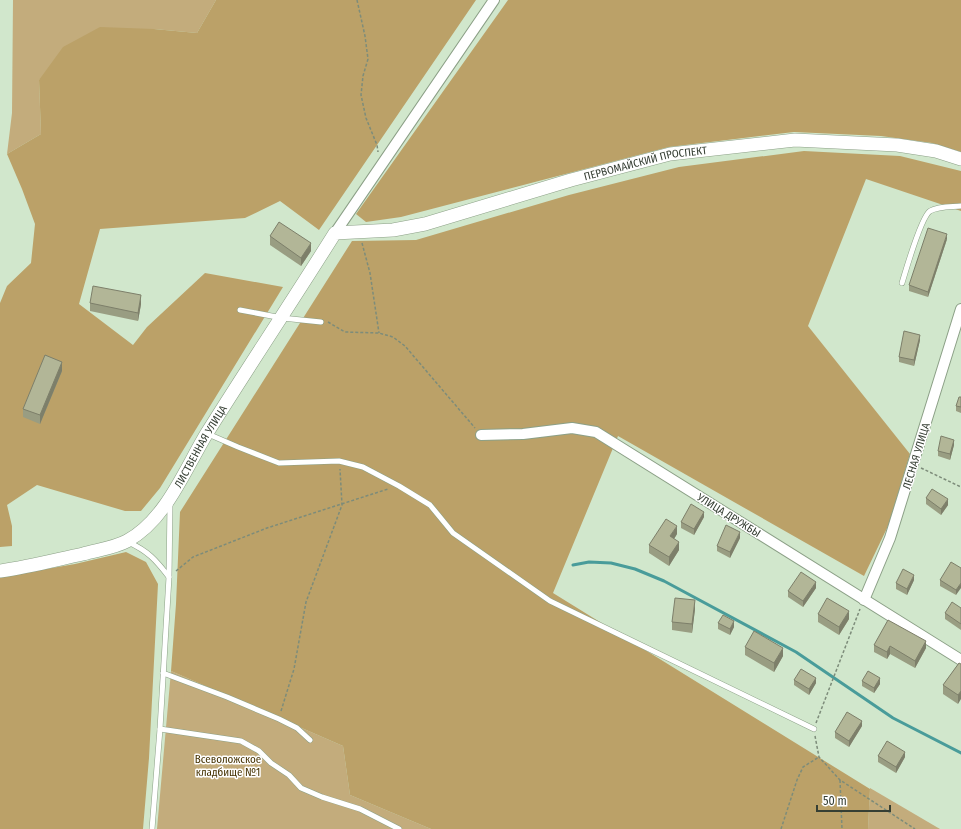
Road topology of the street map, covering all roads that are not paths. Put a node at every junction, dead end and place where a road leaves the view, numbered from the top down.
1 (494, 0) edge
2 (961, 159) edge
3 (961, 206) edge
4 (335, 233) junction
5 (902, 283) dead end
6 (961, 309) edge
7 (240, 310) dead end
8 (282, 318) junction
9 (321, 322) road end
10 (207, 433) junction
11 (481, 435) road end
12 (170, 497) junction
13 (126, 541) junction
14 (0, 571) edge
15 (169, 577) junction
16 (864, 600) junction
17 (961, 660) edge
18 (163, 673) junction
19 (160, 729) junction
20 (814, 729) road end
21 (310, 740) dead end
22 (152, 829) edge
23 (399, 829) edge

1 - 4 street
2 - 4 street, ПЕРВОМАЙСКИЙ ПРОСПЕКТ
3 - 5 lane
4 - 8 street, ЛИСТВЕННАЯ УЛИЦА
6 - 16 street, ЛЕСНАЯ УЛИЦА
7 - 8 lane
8 - 9 lane
8 - 10 street, ЛИСТВЕННАЯ УЛИЦА
10 - 12 street, ЛИСТВЕННАЯ УЛИЦА
10 - 20 lane
11 - 16 street, УЛИЦА ДРУЖБЫ
12 - 13 street, ЛИСТВЕННАЯ УЛИЦА
12 - 15 lane
13 - 14 street, ЛИСТВЕННАЯ УЛИЦА
13 - 15 lane
15 - 18 lane
16 - 17 street, УЛИЦА ДРУЖБЫ
18 - 19 lane
18 - 21 lane
19 - 22 lane
19 - 23 lane

